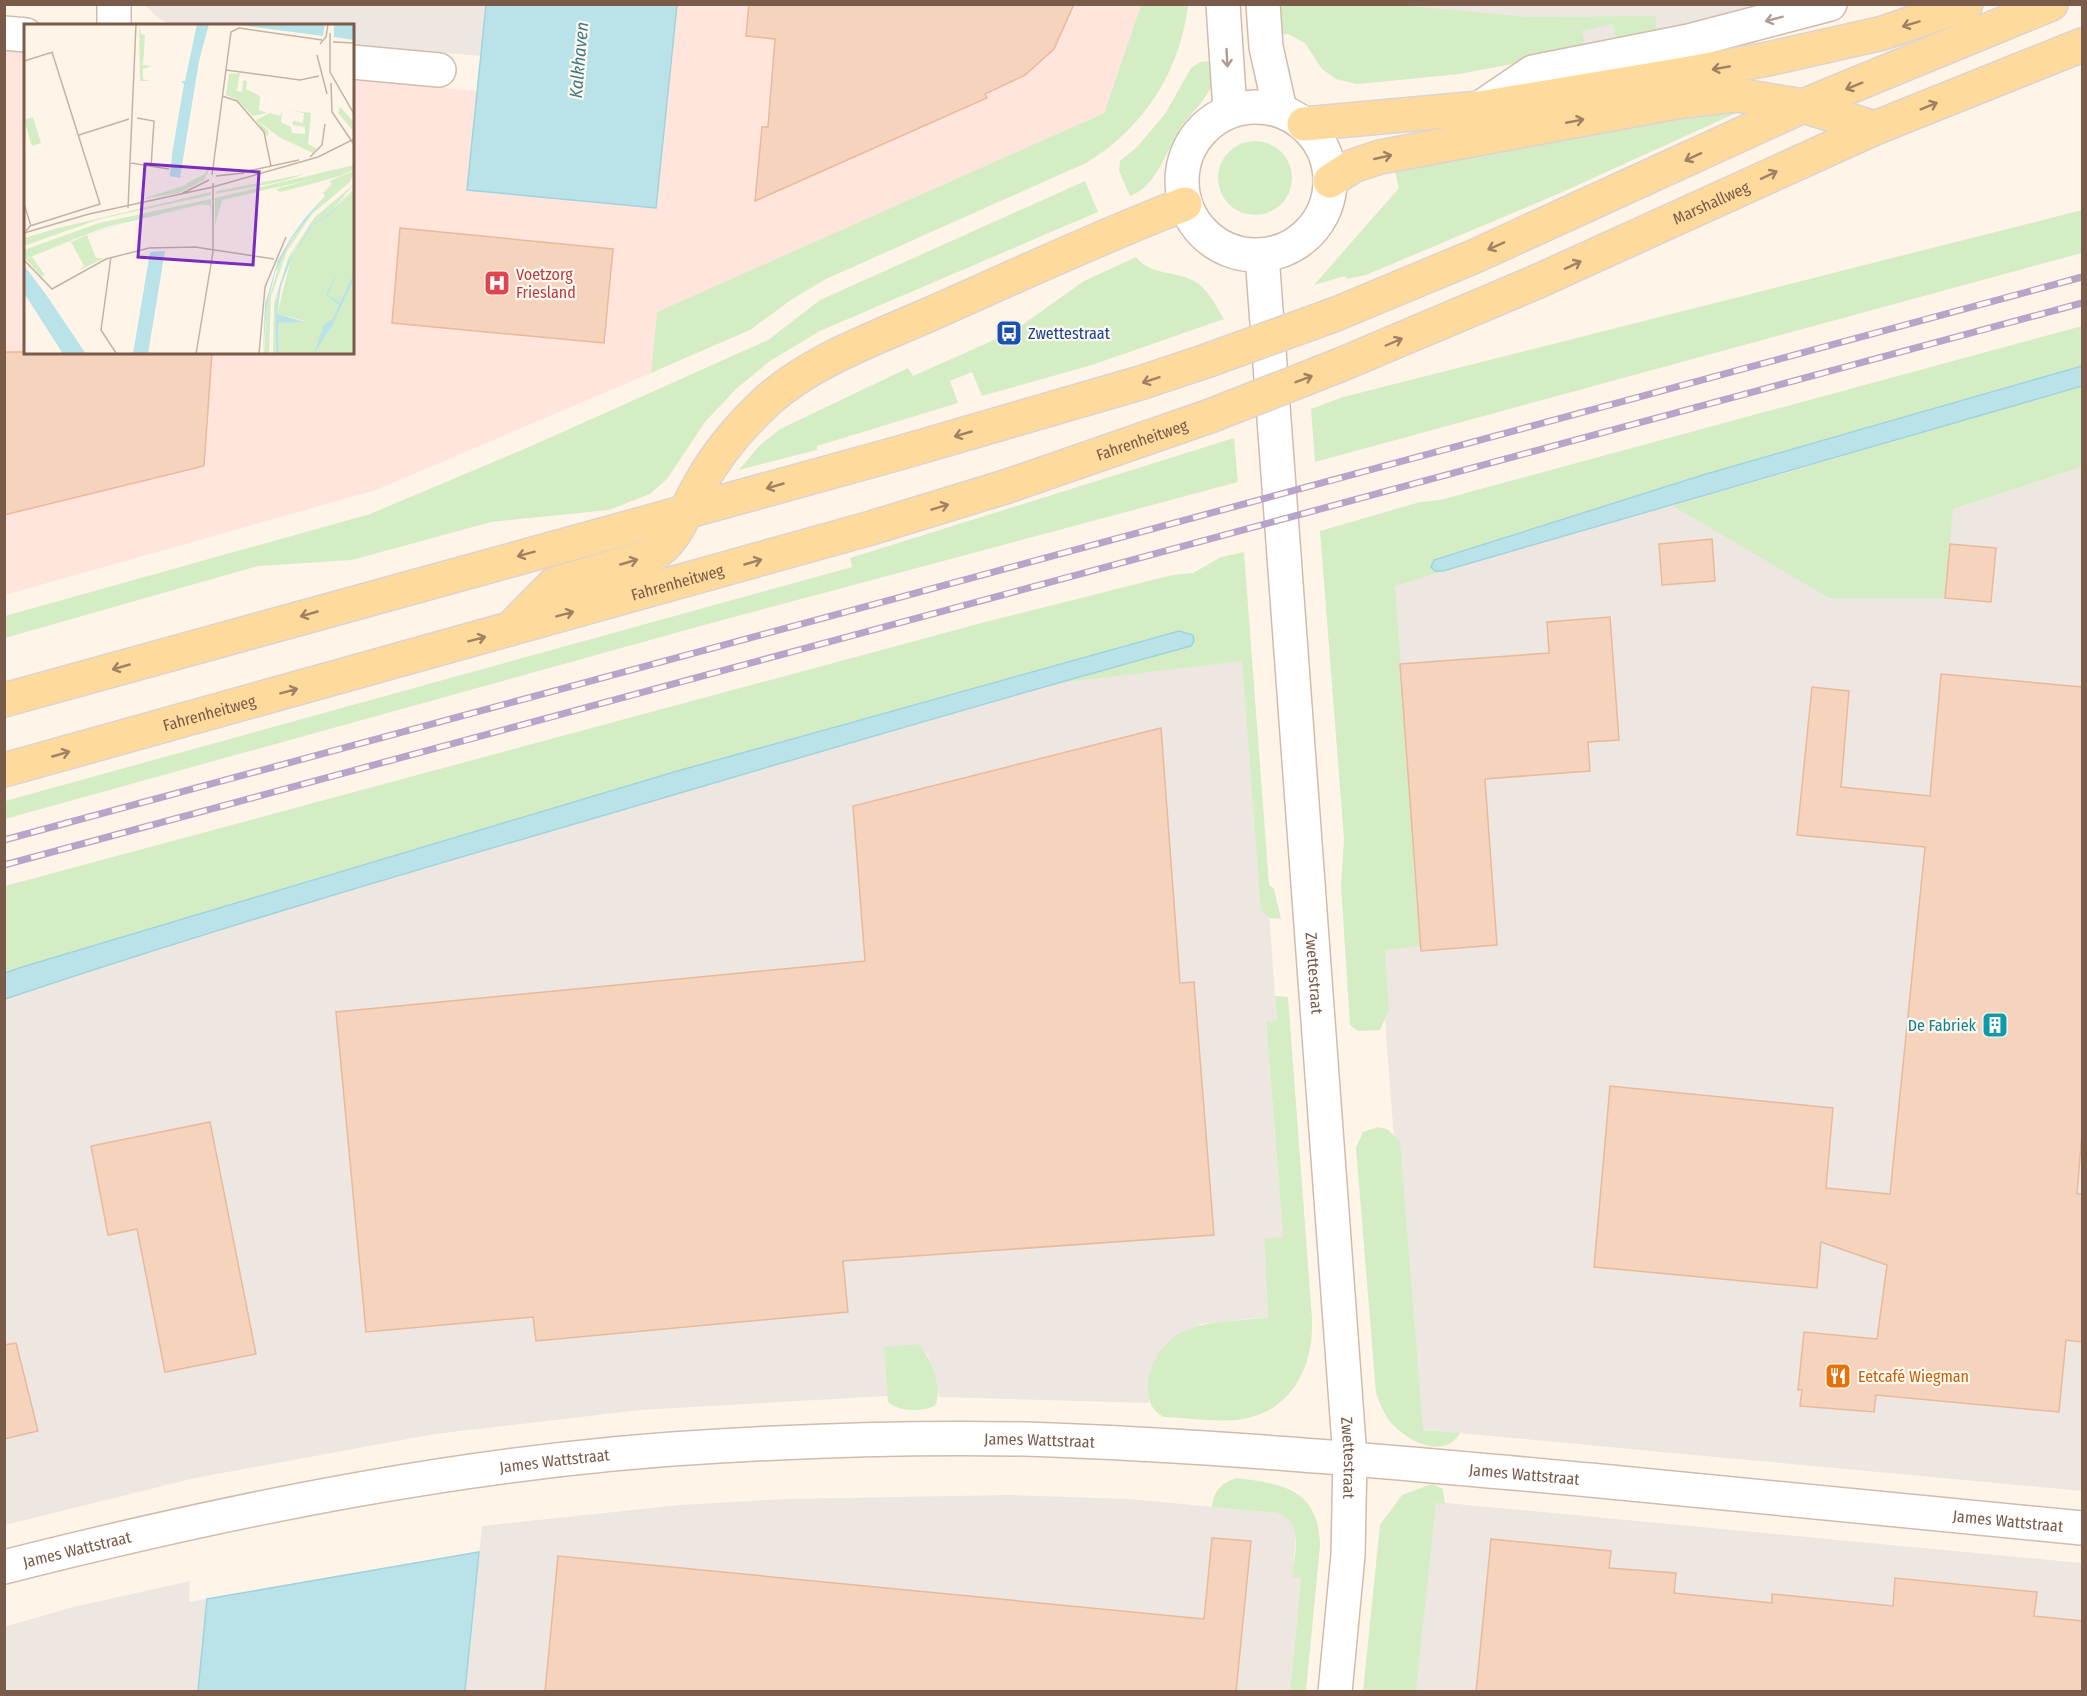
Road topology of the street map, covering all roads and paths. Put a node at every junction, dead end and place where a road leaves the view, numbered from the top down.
1 (114, 4) edge
2 (1223, 4) edge
3 (1263, 4) edge
4 (1830, 4) edge
5 (1965, 4) edge
6 (2001, 4) edge
7 (2047, 6) edge
8 (114, 24) edge
9 (4, 33) edge
10 (24, 35) edge
11 (2082, 45) edge
12 (354, 62) edge
13 (439, 70) dead end
14 (1803, 106) junction
15 (1480, 108) junction
16 (1230, 111) junction
17 (1292, 117) junction
18 (1875, 128) junction
19 (1330, 181) junction
20 (1185, 204) junction
21 (1262, 255) junction
22 (1340, 365) joint
23 (687, 511) junction
24 (508, 630) junction
25 (4, 700) edge
26 (4, 770) edge
27 (1350, 1458) junction
28 (2082, 1528) edge
29 (4, 1567) edge
30 (1335, 1692) edge

1 - 8 street
2 -> 16 street
3 - 17 street
4 -> 15 street
5 -> 15 main road
6 - 7 main road
7 -> 14 main road
9 - 10 street
18 -> 11 main road, Marshallweg
12 - 13 street
14 - 18 main road
19 -> 14 main road
14 -> 23 main road, bridge
15 - 17 main road
16 - 17 street
16 - 20 street
17 - 19 street
22 -> 18 main road, Marshallweg
19 - 21 street
20 - 21 street
20 - 23 main road
21 - 27 street, Zwettestraat
24 -> 22 main road, Fahrenheitweg, bridge
24 -> 23 main road
23 -> 25 main road
26 -> 24 main road, Fahrenheitweg
27 - 28 street, James Wattstraat
27 - 29 street, James Wattstraat
27 - 30 street, Zwettestraat

